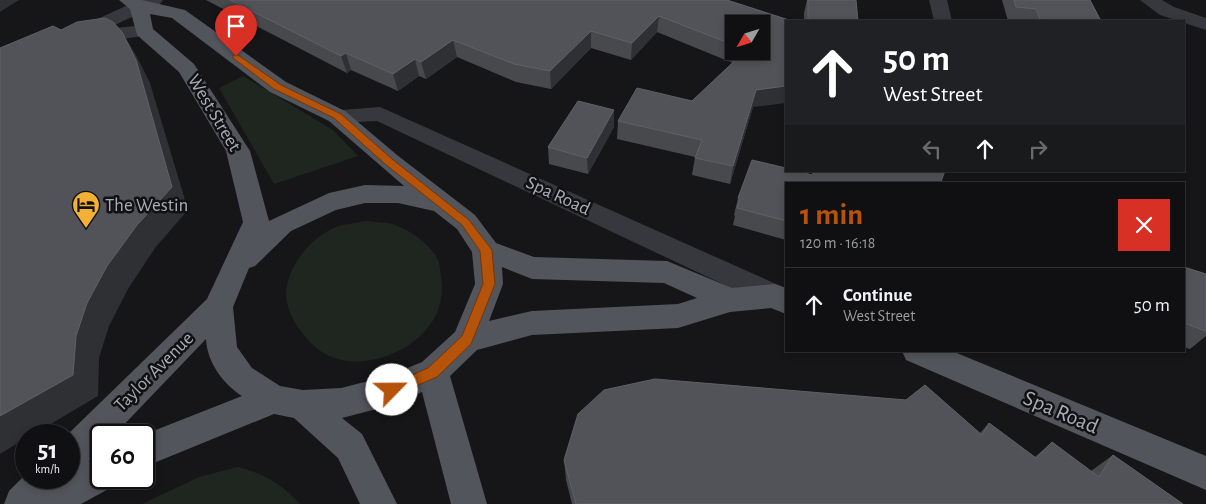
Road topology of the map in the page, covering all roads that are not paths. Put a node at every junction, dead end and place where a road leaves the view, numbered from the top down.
1 (938, 0) edge
2 (1149, 0) edge
3 (140, 2) edge
4 (943, 20) edge
5 (1206, 24) edge
6 (144, 31) junction
7 (337, 116) junction
8 (440, 204) junction
9 (486, 250) junction
10 (238, 265) junction
11 (781, 299) edge
12 (730, 300) junction
13 (218, 307) junction
14 (467, 340) junction
15 (919, 352) edge
16 (432, 372) junction
17 (288, 402) junction
18 (80, 446) edge
19 (155, 447) edge
20 (1206, 473) edge
21 (90, 480) edge
22 (37, 489) edge
23 (22, 504) edge
24 (45, 504) edge
25 (379, 504) edge
26 (470, 504) edge

1 - 4 street
2 - 5 street
3 - 6 main road
3 - 6 street
3 - 7 main road
6 - 10 main road, West Street
7 - 8 main road
7 - 11 street, Spa Road
8 - 9 main road
8 - 10 main road
9 - 12 main road, Spa Road
9 - 14 main road
10 - 13 main road, West Street
11 - 12 main road, Spa Road
12 - 14 main road, Spa Road
13 - 17 main road
13 - 18 main road, Taylor Avenue
14 - 16 main road
15 - 20 main road, Spa Road
16 - 17 main road
16 - 26 main road
17 - 19 main road
17 - 25 main road
21 - 24 main road
22 - 23 main road

